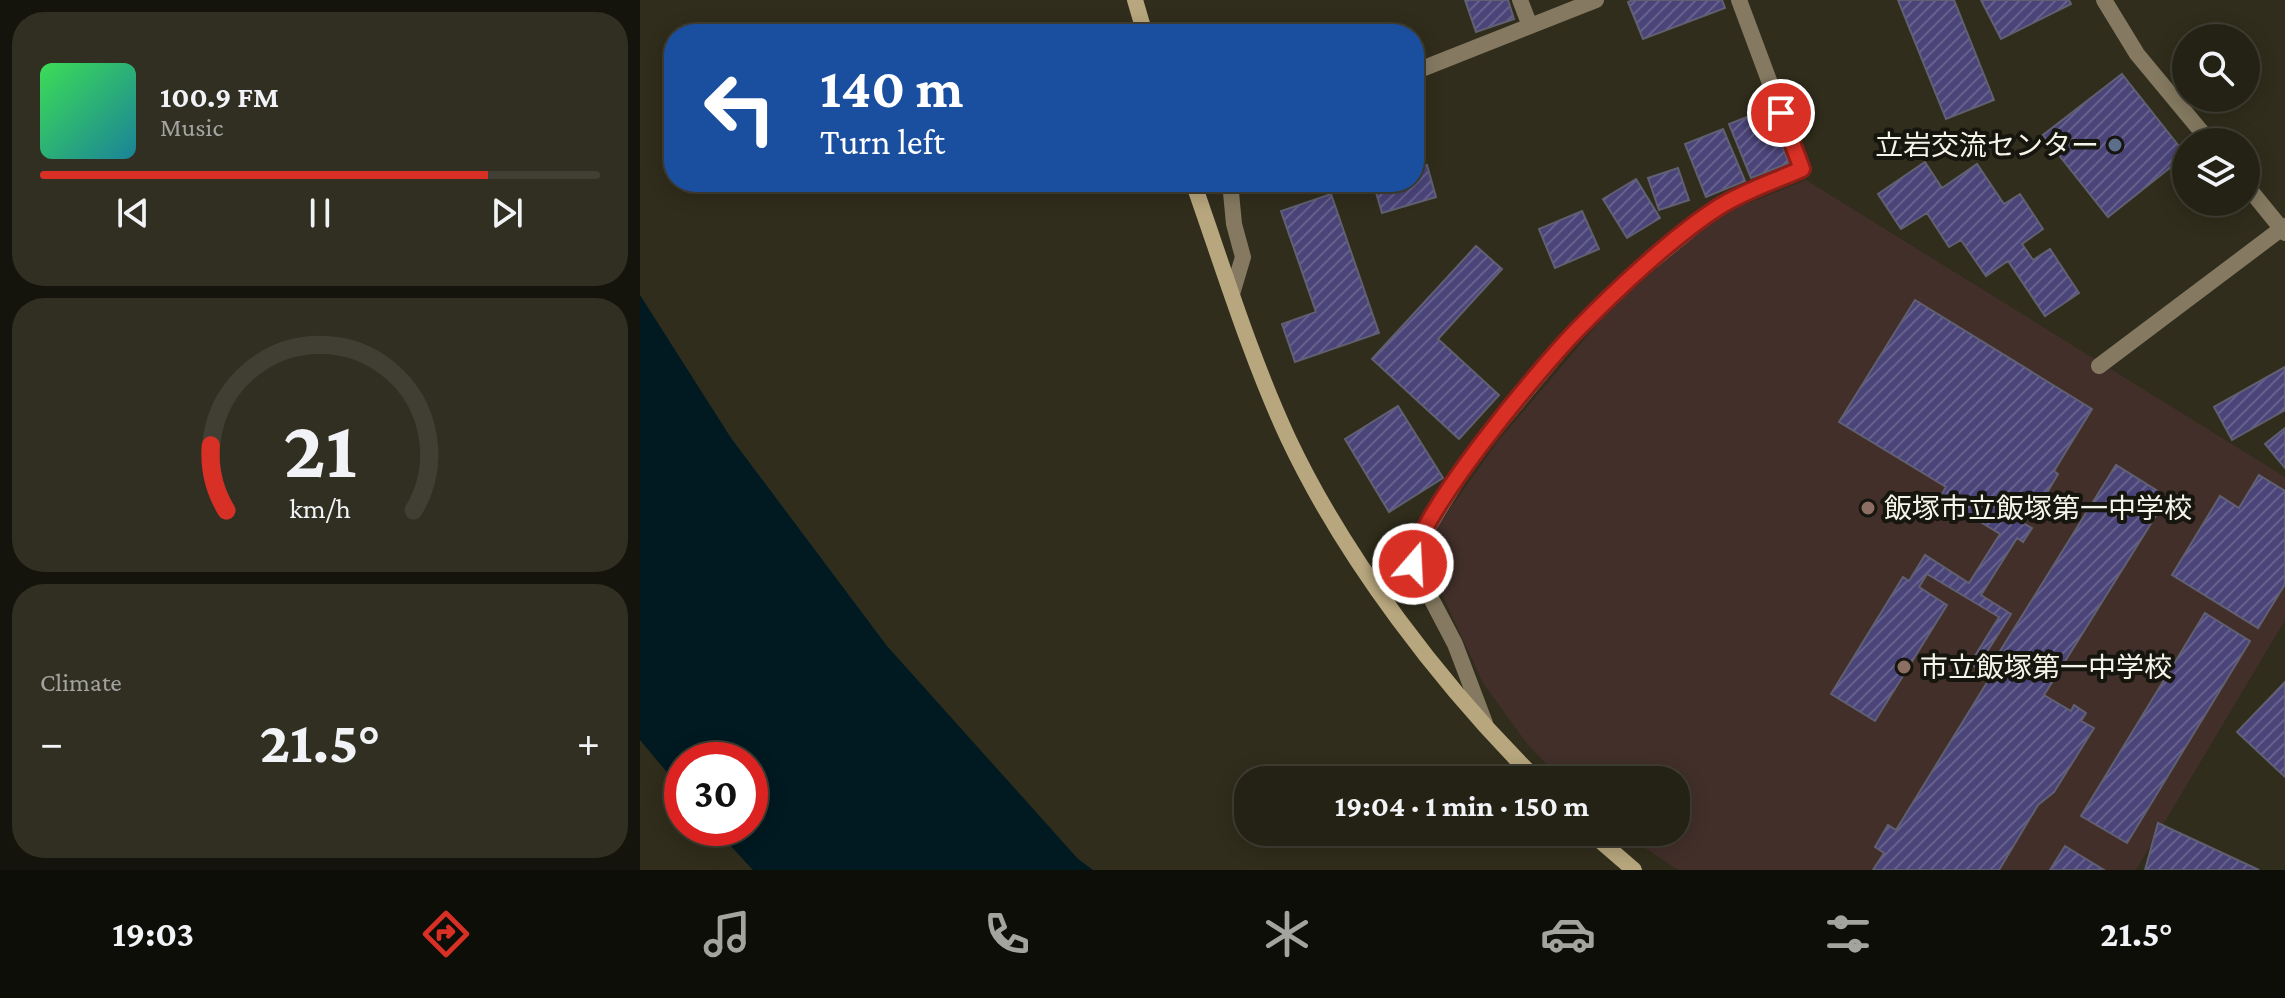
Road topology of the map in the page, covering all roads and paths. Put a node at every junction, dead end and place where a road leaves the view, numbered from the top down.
1 (1135, 0) edge
2 (1520, 0) edge
3 (1596, 0) edge
4 (1739, 0) edge
5 (2104, 0) edge
6 (1142, 24) edge
7 (1530, 26) junction
8 (1424, 68) edge
9 (2198, 128) edge
10 (1196, 192) edge
11 (1231, 192) edge
12 (2260, 201) edge
13 (2283, 228) edge
14 (1232, 294) junction
15 (2099, 366) dead end
16 (1485, 723) junction
17 (1524, 766) edge
18 (1606, 846) edge
19 (1634, 870) edge

1 - 6 street
2 - 7 street
3 - 7 street
4 - 16 street
5 - 9 street
7 - 8 street
10 - 14 street
11 - 14 street
12 - 13 street
13 - 15 street
14 - 16 street
16 - 17 street
18 - 19 street

